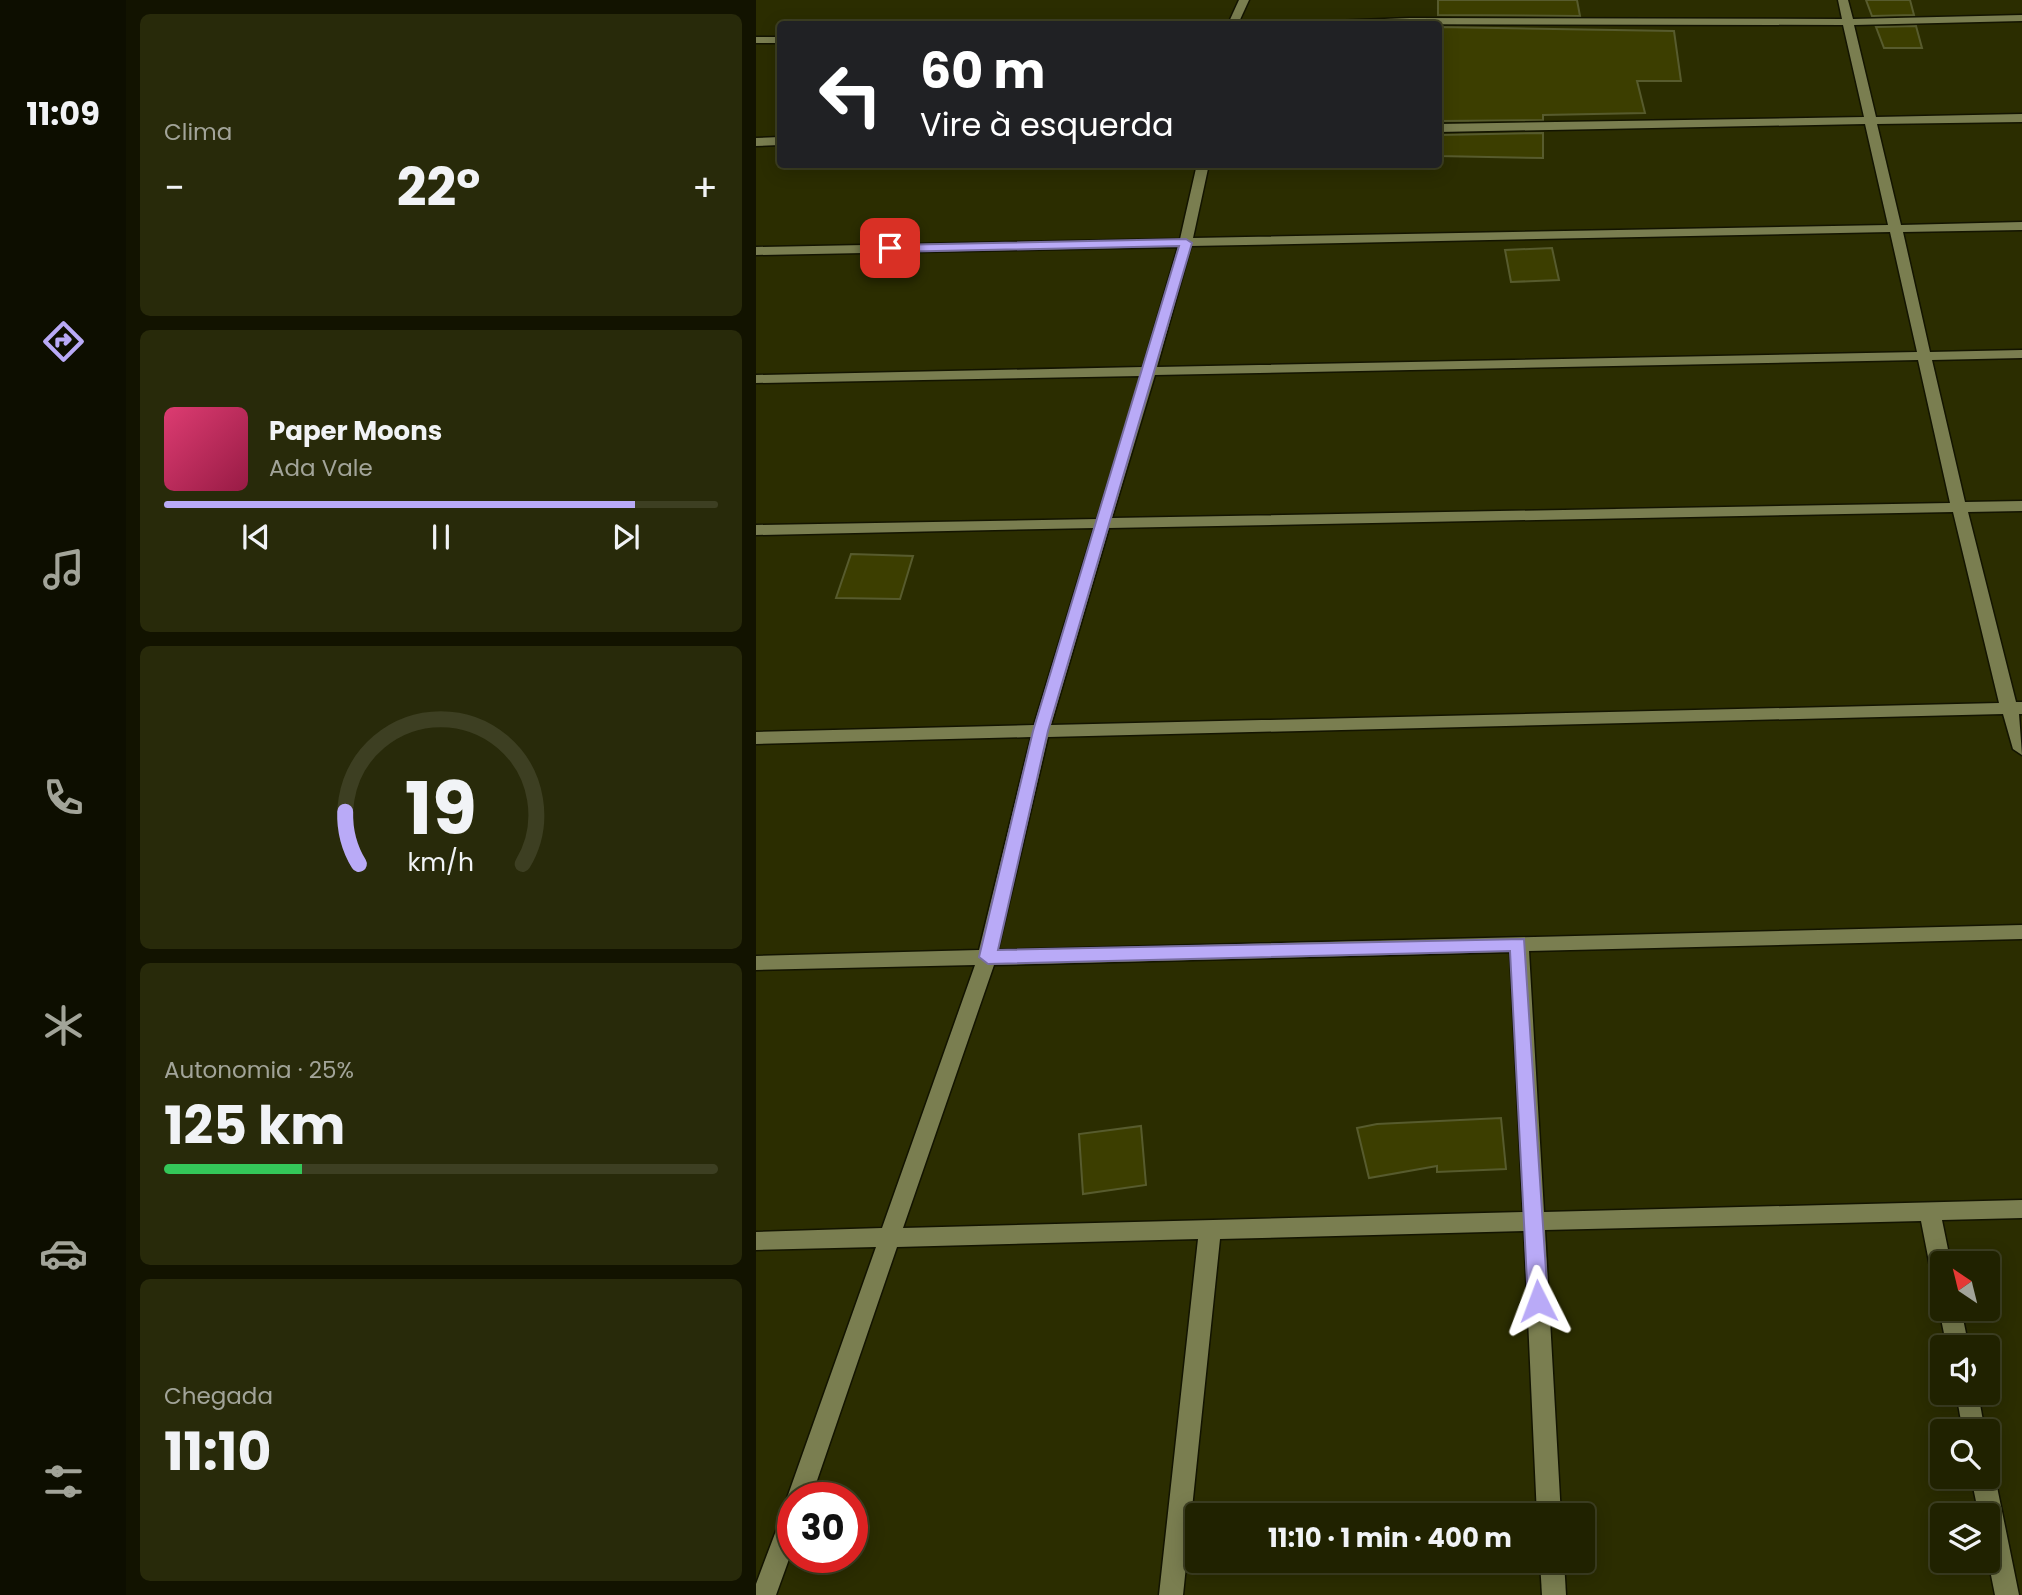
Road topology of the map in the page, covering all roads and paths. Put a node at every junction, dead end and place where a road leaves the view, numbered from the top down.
1 (1244, 0) edge
2 (1843, 0) edge
3 (2022, 18) edge
4 (1234, 21) edge
5 (1442, 21) edge
6 (1847, 22) junction
7 (756, 40) edge
8 (777, 40) edge
9 (2022, 118) edge
10 (1869, 121) junction
11 (1442, 128) edge
12 (777, 141) edge
13 (756, 142) edge
14 (1202, 168) edge
15 (2022, 226) edge
16 (1897, 229) junction
17 (1186, 243) junction
18 (756, 251) edge
19 (2022, 354) edge
20 (1924, 356) junction
21 (1149, 371) junction
22 (756, 379) edge
23 (2022, 506) edge
24 (1959, 507) junction
25 (1104, 524) junction
26 (756, 530) edge
27 (2015, 708) edge
28 (1041, 731) junction
29 (756, 738) edge
30 (2022, 749) edge
31 (2022, 932) edge
32 (1518, 944) junction
33 (988, 957) junction
34 (756, 963) edge
35 (2022, 1209) edge
36 (1930, 1212) junction
37 (1533, 1221) junction
38 (1210, 1230) junction
39 (891, 1237) junction
40 (756, 1241) edge
41 (1938, 1251) edge
42 (805, 1482) edge
43 (1985, 1489) edge
44 (1548, 1503) edge
45 (777, 1559) edge
46 (1553, 1573) edge
47 (764, 1595) edge
48 (1171, 1595) edge
49 (1554, 1595) edge
50 (2007, 1595) edge

1 - 4 street
2 - 6 street
3 - 6 street
5 - 6 street
6 - 10 street
7 - 8 street
9 - 10 street
10 - 11 street
10 - 16 street
12 - 13 street
14 - 17 street
15 - 16 street
16 - 17 street
16 - 20 street
17 - 18 street
17 - 21 street
19 - 20 street
20 - 21 street
20 - 24 street
21 - 22 street
21 - 25 street
23 - 24 street
24 - 25 street
24 - 27 street
25 - 26 street
25 - 28 street
27 - 28 street
27 - 30 street
28 - 29 street
28 - 33 street
31 - 32 street
32 - 33 street
32 - 37 street
33 - 34 street
33 - 39 street
35 - 36 street
36 - 37 street
36 - 41 street
37 - 38 street
37 - 44 street
38 - 39 street
38 - 48 street
39 - 40 street
39 - 42 street
43 - 50 street
45 - 47 street
46 - 49 street

